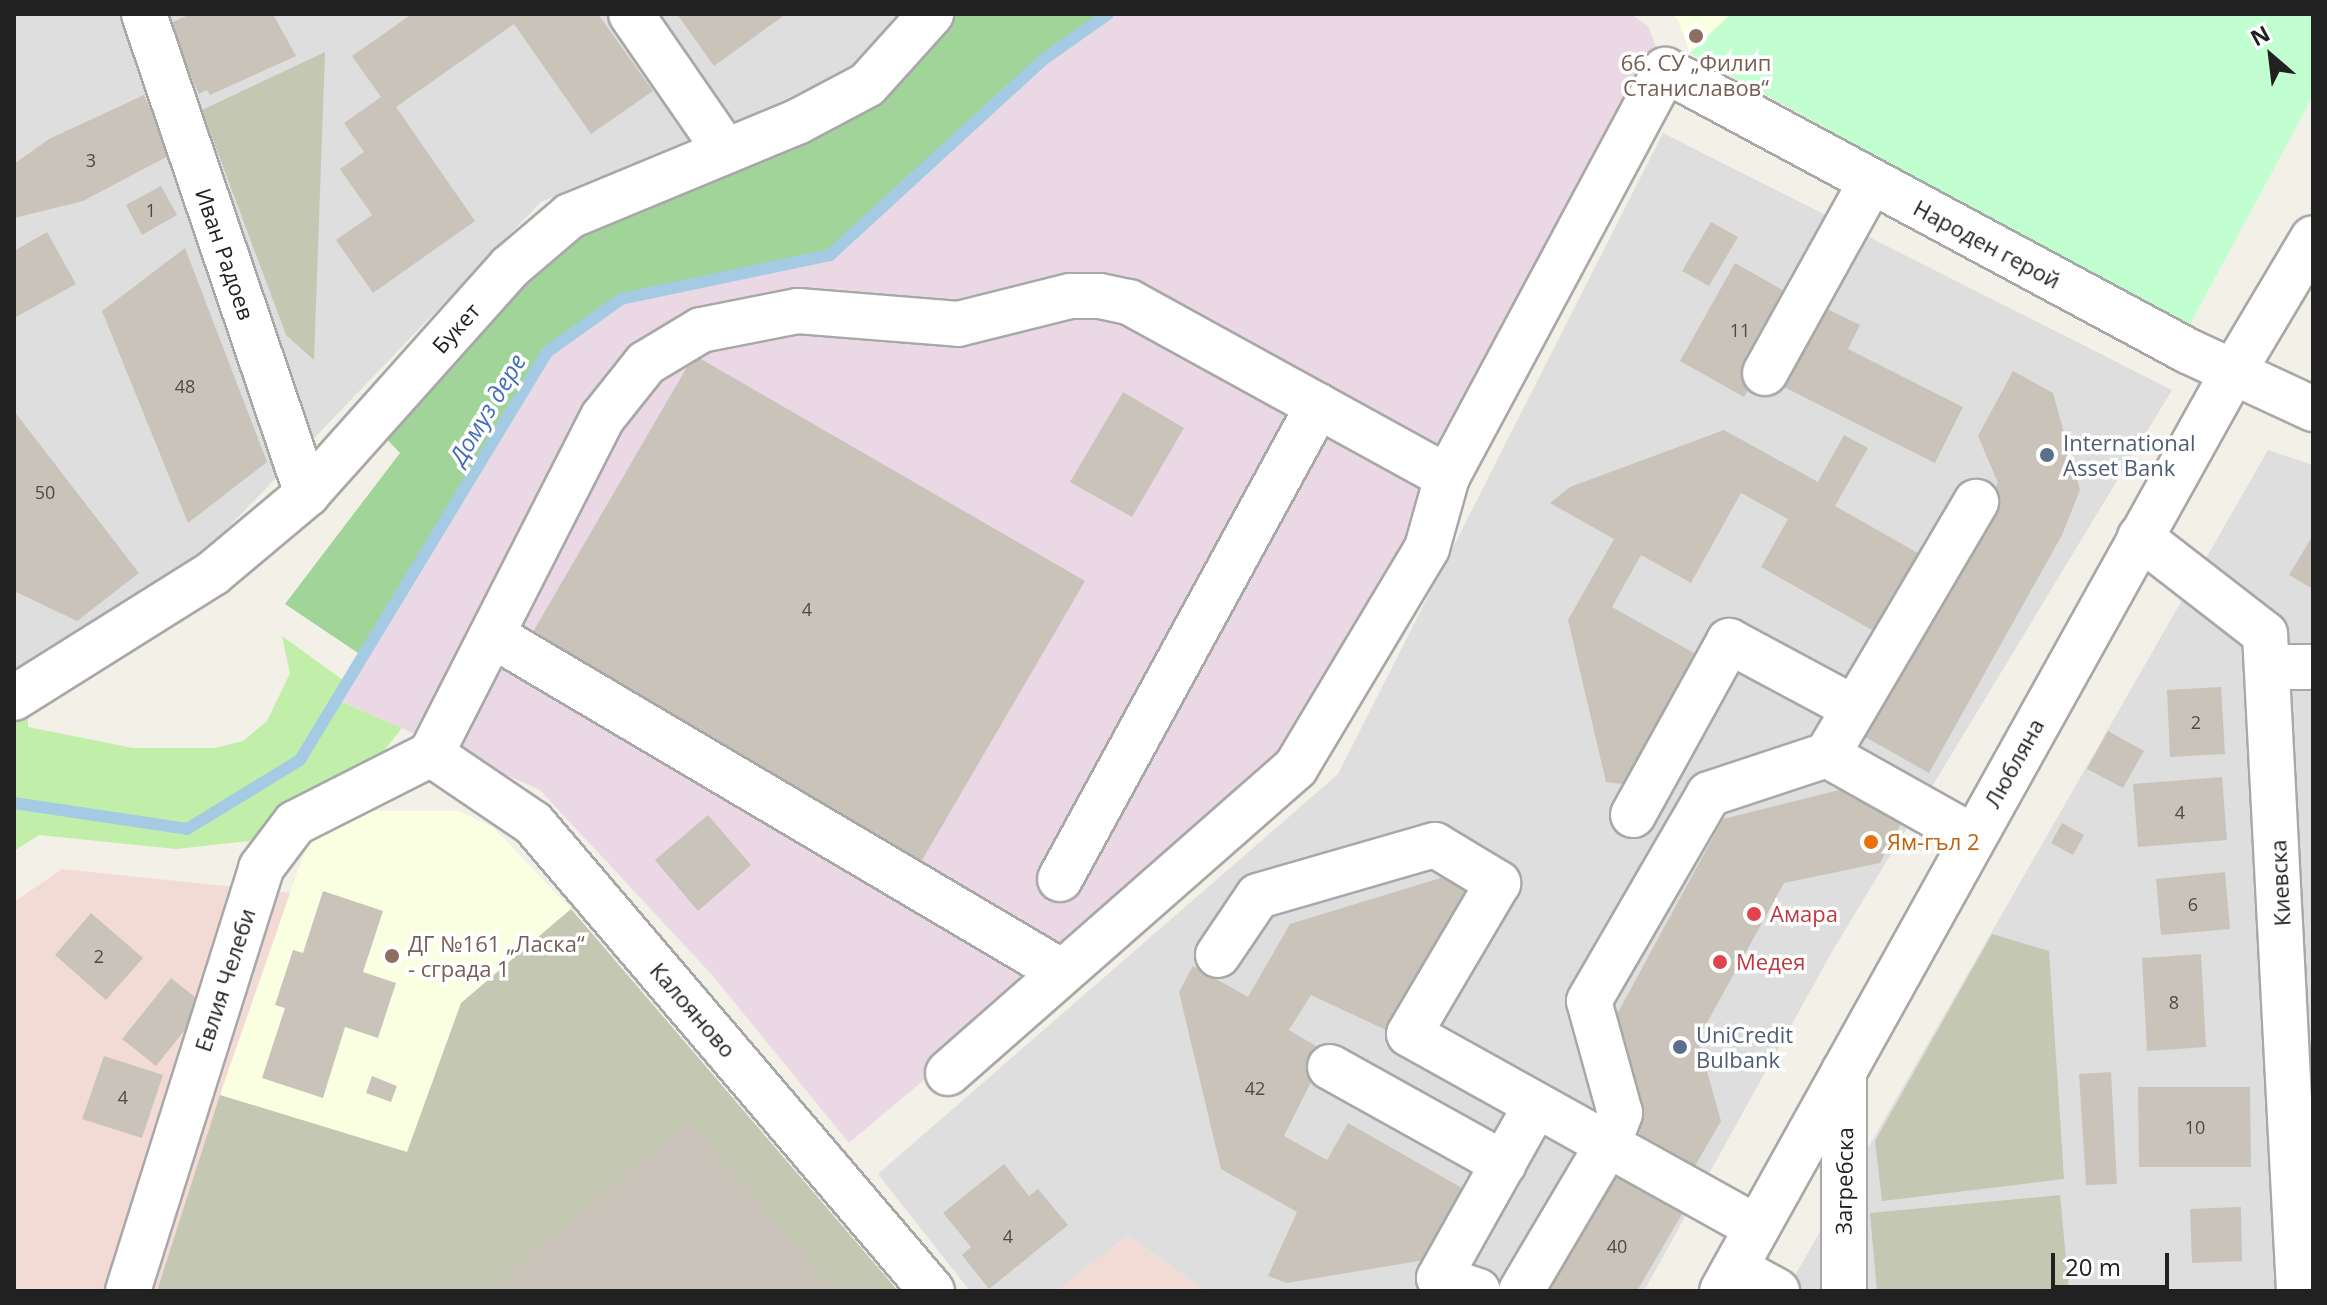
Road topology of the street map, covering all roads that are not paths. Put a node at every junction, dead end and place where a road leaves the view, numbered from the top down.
1 (144, 14) edge
2 (631, 14) edge
3 (931, 14) edge
4 (724, 149) junction
5 (1871, 182) junction
6 (2313, 238) edge
7 (1765, 373) dead end
8 (2232, 374) junction
9 (1318, 406) junction
10 (2313, 409) edge
11 (1447, 477) junction
12 (307, 494) junction
13 (1976, 502) dead end
14 (2140, 537) junction
15 (492, 635) junction
16 (2270, 667) junction
17 (2313, 667) edge
18 (14, 698) edge
19 (1854, 708) junction
20 (431, 754) junction
21 (1827, 755) junction
22 (1633, 815) dead end
23 (1973, 837) junction
24 (1060, 879) dead end
25 (1218, 955) dead end
26 (1062, 972) junction
27 (1330, 1067) dead end
28 (1844, 1071) junction
29 (948, 1073) dead end
30 (1536, 1105) junction
31 (1609, 1142) junction
32 (1504, 1164) junction
33 (1757, 1228) junction
34 (1728, 1280) edge
35 (128, 1291) edge
36 (932, 1291) edge
37 (1478, 1291) edge
38 (1521, 1291) edge
39 (1777, 1291) edge
40 (1844, 1291) edge
41 (2299, 1291) edge

1 - 12 street, Иван Радоев
2 - 4 street
3 - 4 street, Букет
4 - 12 street, Букет
5 - 7 street
5 - 8 street, Народен герой
5 - 11 street, Народен герой
6 - 8 street, Любляна
8 - 10 street, Народен герой
8 - 14 street, Любляна
9 - 11 street
9 - 15 street
9 - 24 street
11 - 26 street
12 - 18 street, Букет
13 - 19 street
14 - 16 street, Киевска
14 - 23 street, Любляна
15 - 20 street
15 - 26 street
16 - 17 street
16 - 41 street, Киевска
19 - 21 street
19 - 22 street
20 - 35 street, Евлия Челеби
20 - 36 street, Калояново
21 - 23 street
21 - 31 street
23 - 28 street, Любляна
25 - 30 street
26 - 29 street
27 - 32 street
28 - 33 street, Любляна
28 - 40 street, Загребска
30 - 31 street
30 - 32 street
31 - 33 street
31 - 38 street
32 - 37 street
33 - 34 street, Любляна
34 - 39 street

